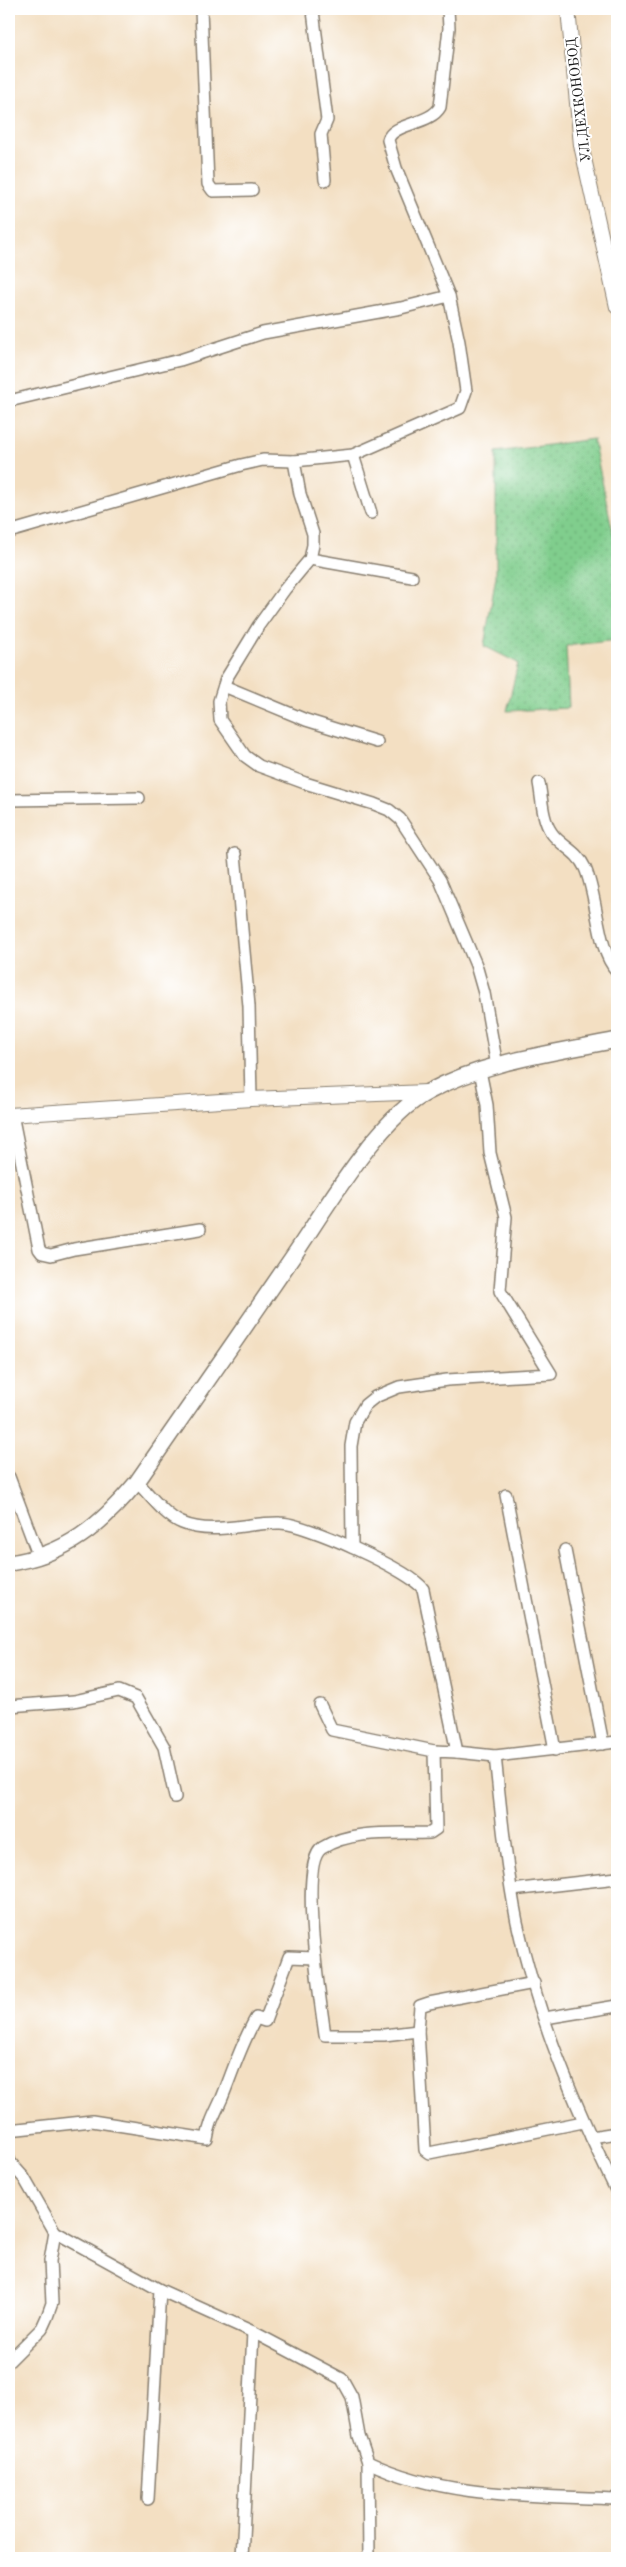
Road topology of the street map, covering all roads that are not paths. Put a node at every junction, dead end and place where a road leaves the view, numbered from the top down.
1 (201, 9) edge
2 (448, 9) edge
3 (568, 9) edge
4 (313, 11) dead end
5 (325, 180) dead end
6 (252, 190) dead end
7 (449, 296) junction
8 (617, 307) edge
9 (9, 401) edge
10 (354, 455) junction
11 (294, 461) junction
12 (371, 514) dead end
13 (9, 532) edge
14 (310, 559) junction
15 (412, 577) dead end
16 (224, 686) junction
17 (377, 742) dead end
18 (539, 783) dead end
19 (139, 798) dead end
20 (9, 800) edge
21 (235, 854) dead end
22 (617, 971) edge
23 (617, 1040) edge
24 (497, 1066) junction
25 (480, 1071) junction
26 (427, 1092) junction
27 (251, 1099) junction
28 (10, 1114) edge
29 (200, 1229) dead end
30 (9, 1477) edge
31 (137, 1482) junction
32 (506, 1495) dead end
33 (352, 1548) junction
34 (565, 1550) dead end
35 (39, 1557) junction
36 (9, 1563) edge
37 (9, 1706) edge
38 (320, 1706) dead end
39 (617, 1742) edge
40 (602, 1744) junction
41 (555, 1750) junction
42 (434, 1751) junction
43 (457, 1752) junction
44 (495, 1756) junction
45 (175, 1797) dead end
46 (617, 1878) edge
47 (512, 1890) junction
48 (315, 1958) junction
49 (534, 1983) junction
50 (617, 2006) edge
51 (545, 2018) junction
52 (418, 2031) junction
53 (583, 2122) junction
54 (9, 2130) edge
55 (617, 2133) edge
56 (590, 2137) junction
57 (9, 2161) edge
58 (617, 2192) edge
59 (54, 2232) junction
60 (160, 2290) junction
61 (253, 2332) junction
62 (9, 2361) edge
63 (368, 2462) junction
64 (148, 2499) dead end
65 (617, 2500) edge
66 (242, 2558) edge
67 (369, 2558) edge

1 - 6 street
2 - 7 street
3 - 8 street, УЛ.ДЕХКОНОБОД
4 - 5 street
7 - 9 street
7 - 10 street
10 - 11 street
10 - 12 street
11 - 13 street
11 - 14 street
14 - 15 street
14 - 16 street
16 - 17 street
16 - 24 street
18 - 22 street
19 - 20 street
21 - 27 street
23 - 24 main road
24 - 25 main road
25 - 26 main road
25 - 33 street
26 - 27 street
26 - 31 main road
27 - 28 street
28 - 29 street
30 - 35 street
31 - 33 street
31 - 35 main road
32 - 41 street
33 - 43 street
34 - 40 street
35 - 36 main road
37 - 45 street
38 - 42 street
39 - 40 street
40 - 41 street
41 - 44 street
42 - 43 street
42 - 48 street
43 - 44 street
44 - 47 street
46 - 47 street
47 - 49 street
48 - 52 street
48 - 54 street
49 - 51 street
49 - 52 street
50 - 51 street
51 - 53 street
52 - 53 street
53 - 56 street
55 - 56 street
56 - 58 street
57 - 59 street
59 - 60 street
59 - 62 street
60 - 61 street
60 - 64 street
61 - 63 street
61 - 66 street
63 - 65 street
63 - 67 street

